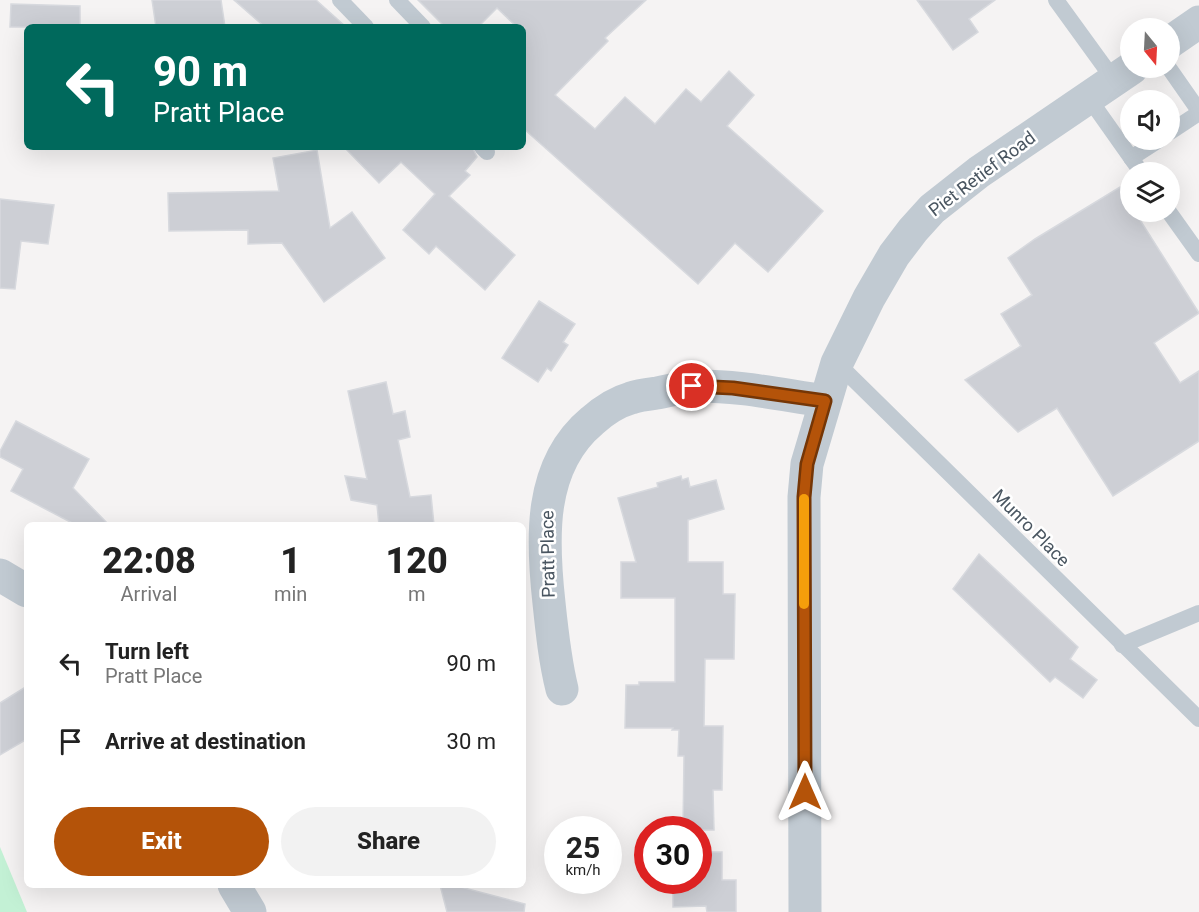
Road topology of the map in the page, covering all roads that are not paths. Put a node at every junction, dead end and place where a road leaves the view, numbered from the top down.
1 (340, 0) edge
2 (396, 0) edge
3 (1056, 0) edge
4 (1199, 22) edge
5 (363, 24) edge
6 (420, 24) edge
7 (1180, 35) edge
8 (1176, 78) edge
9 (1111, 82) edge
10 (1199, 112) edge
11 (1180, 125) edge
12 (1143, 150) edge
13 (1131, 158) junction
14 (1134, 162) edge
15 (1176, 222) edge
16 (1199, 254) edge
17 (837, 363) junction
18 (825, 401) junction
19 (0, 575) edge
20 (24, 589) edge
21 (1199, 613) edge
22 (1122, 645) junction
23 (562, 689) dead end
24 (1199, 719) edge
25 (236, 888) edge
26 (250, 912) edge
27 (805, 912) edge

1 - 5 lane
2 - 6 lane
3 - 9 lane
4 - 7 street
8 - 10 lane
9 - 13 lane
9 - 17 street, Piet Retief Road
10 - 11 lane
12 - 13 lane
13 - 14 lane
15 - 16 lane
17 - 18 street, Piet Retief Road
17 - 22 lane, Munro Place
18 - 23 street, Pratt Place
18 - 27 street, Piet Retief Road
19 - 20 street
21 - 22 lane
22 - 24 lane, Munro Place
25 - 26 street

